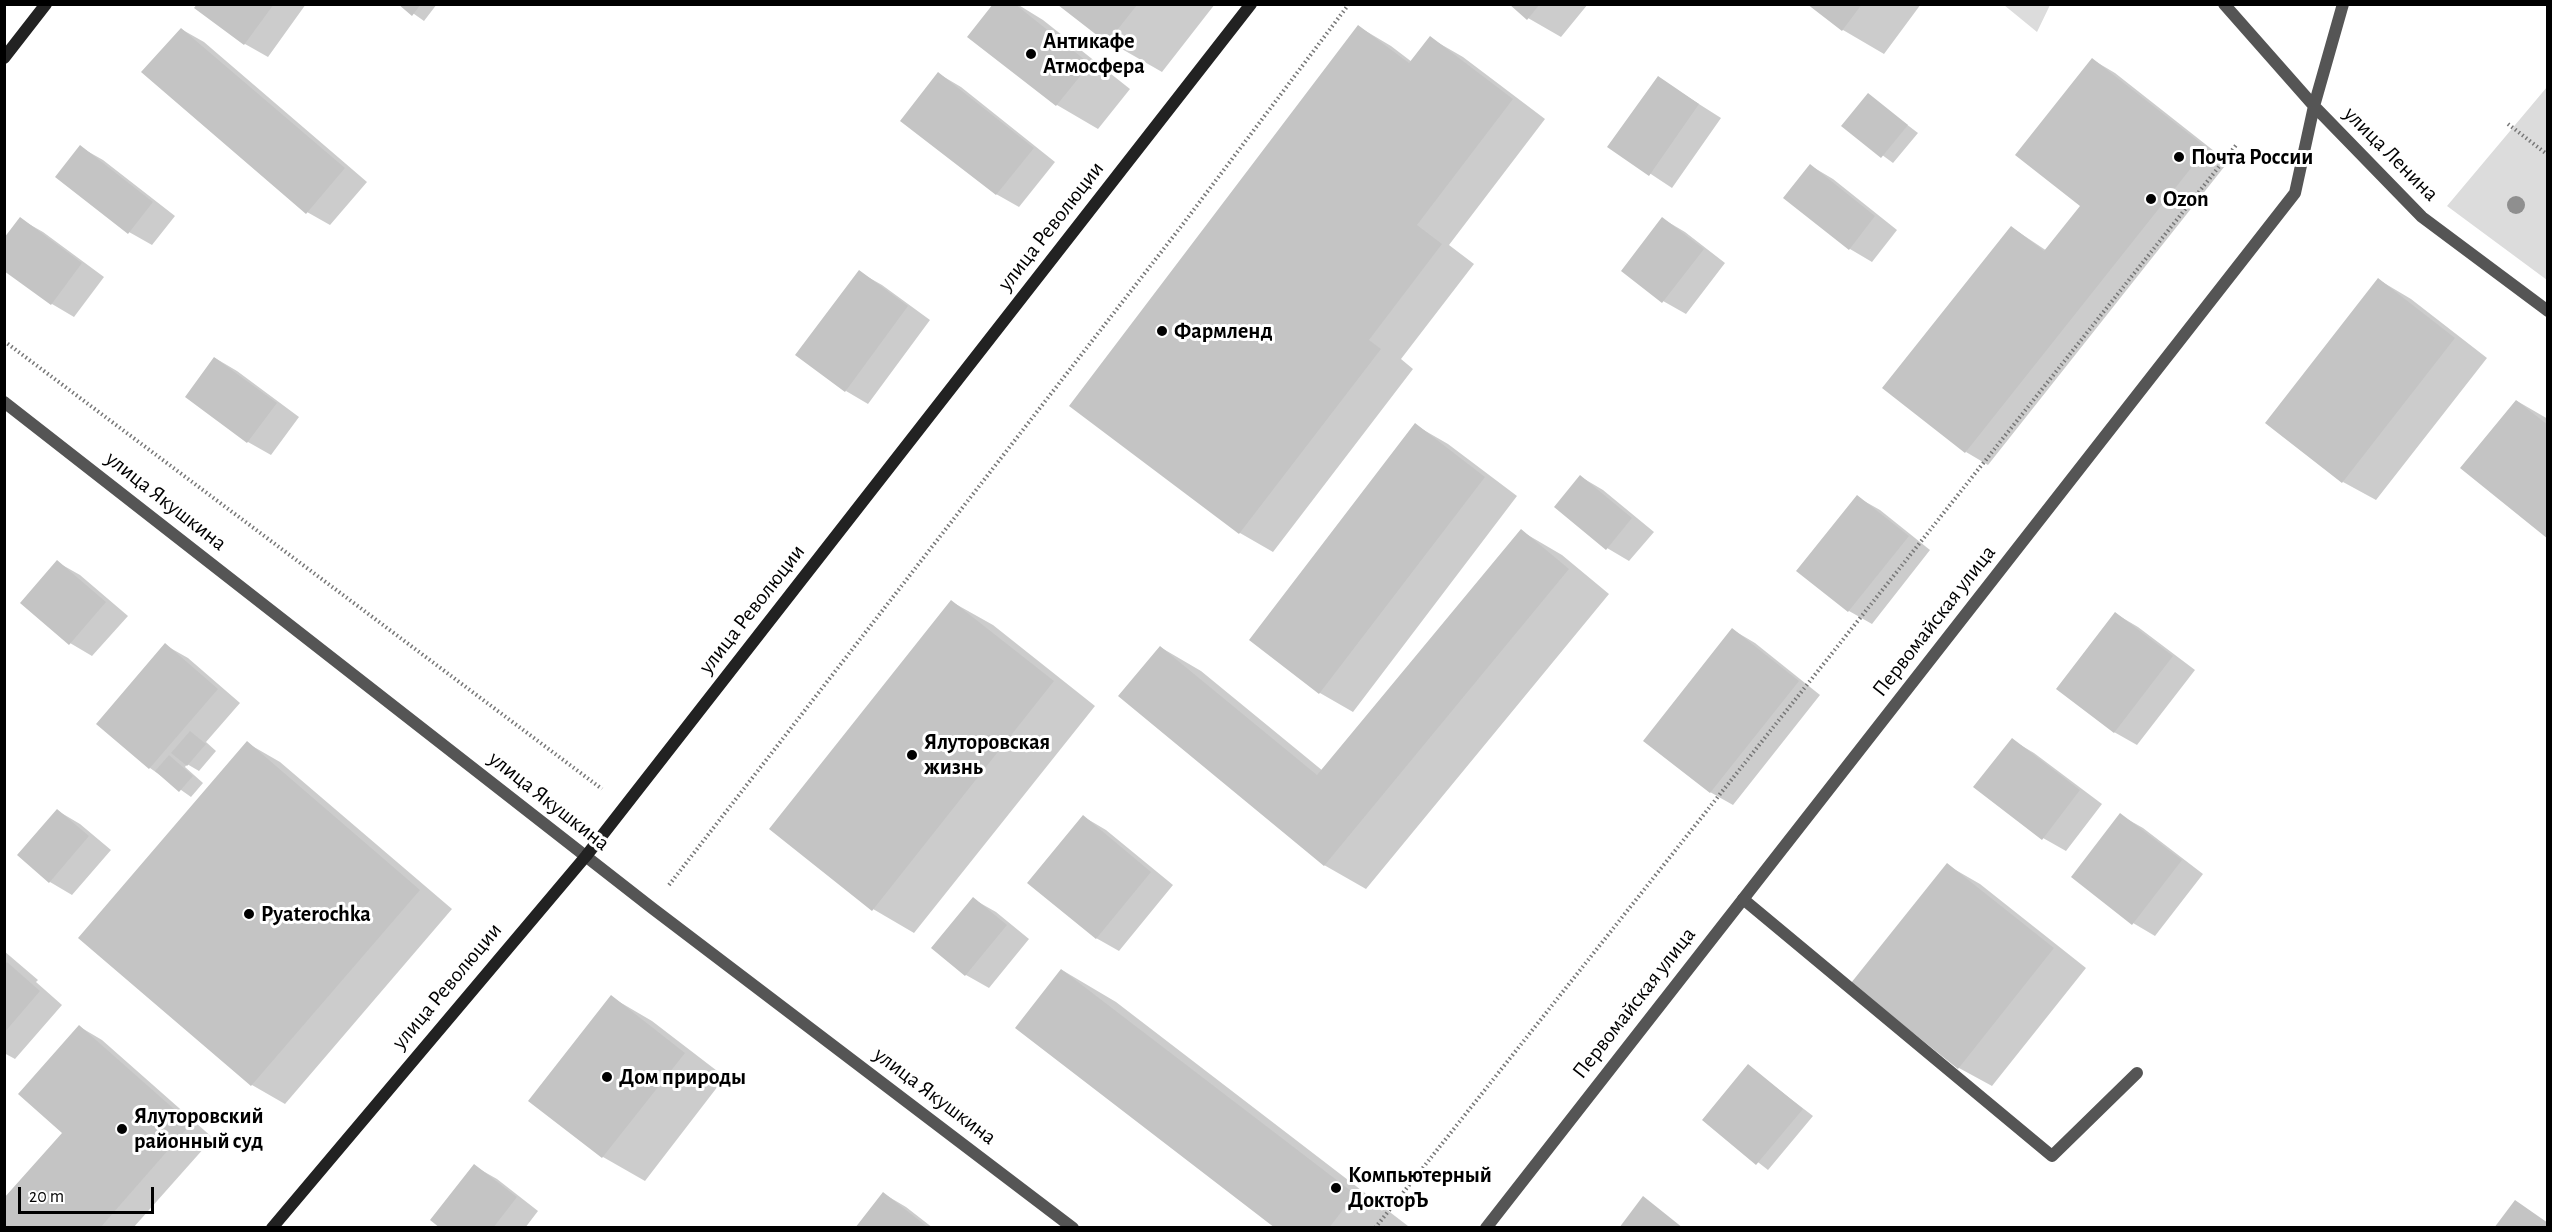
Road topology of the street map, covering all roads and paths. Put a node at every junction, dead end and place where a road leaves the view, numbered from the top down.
1 (46, 4) edge
2 (1251, 4) edge
3 (1348, 4) edge
4 (2224, 4) edge
5 (2343, 4) edge
6 (4, 58) edge
7 (2314, 106) junction
8 (2508, 124) dead end
9 (2237, 144) dead end
10 (2547, 154) edge
11 (2547, 311) edge
12 (4, 341) edge
13 (4, 402) edge
14 (624, 806) junction
15 (586, 856) junction
16 (1743, 898) junction
17 (652, 908) junction
18 (2137, 1072) dead end
19 (272, 1227) edge
20 (1072, 1227) edge
21 (1375, 1227) edge
22 (1486, 1227) edge

1 - 6 main road
2 - 14 main road, улица Революции
3 - 17 path
4 - 7 street, улица Ленина
5 - 7 street, Первомайская улица
7 - 11 street, улица Ленина
7 - 16 street, Первомайская улица
8 - 10 path
9 - 21 path
12 - 14 path
13 - 15 street, улица Якушкина
14 - 15 main road, улица Революции
15 - 17 street, улица Якушкина
15 - 19 main road, улица Революции
16 - 18 street
16 - 22 street, Первомайская улица
17 - 20 street, улица Якушкина

